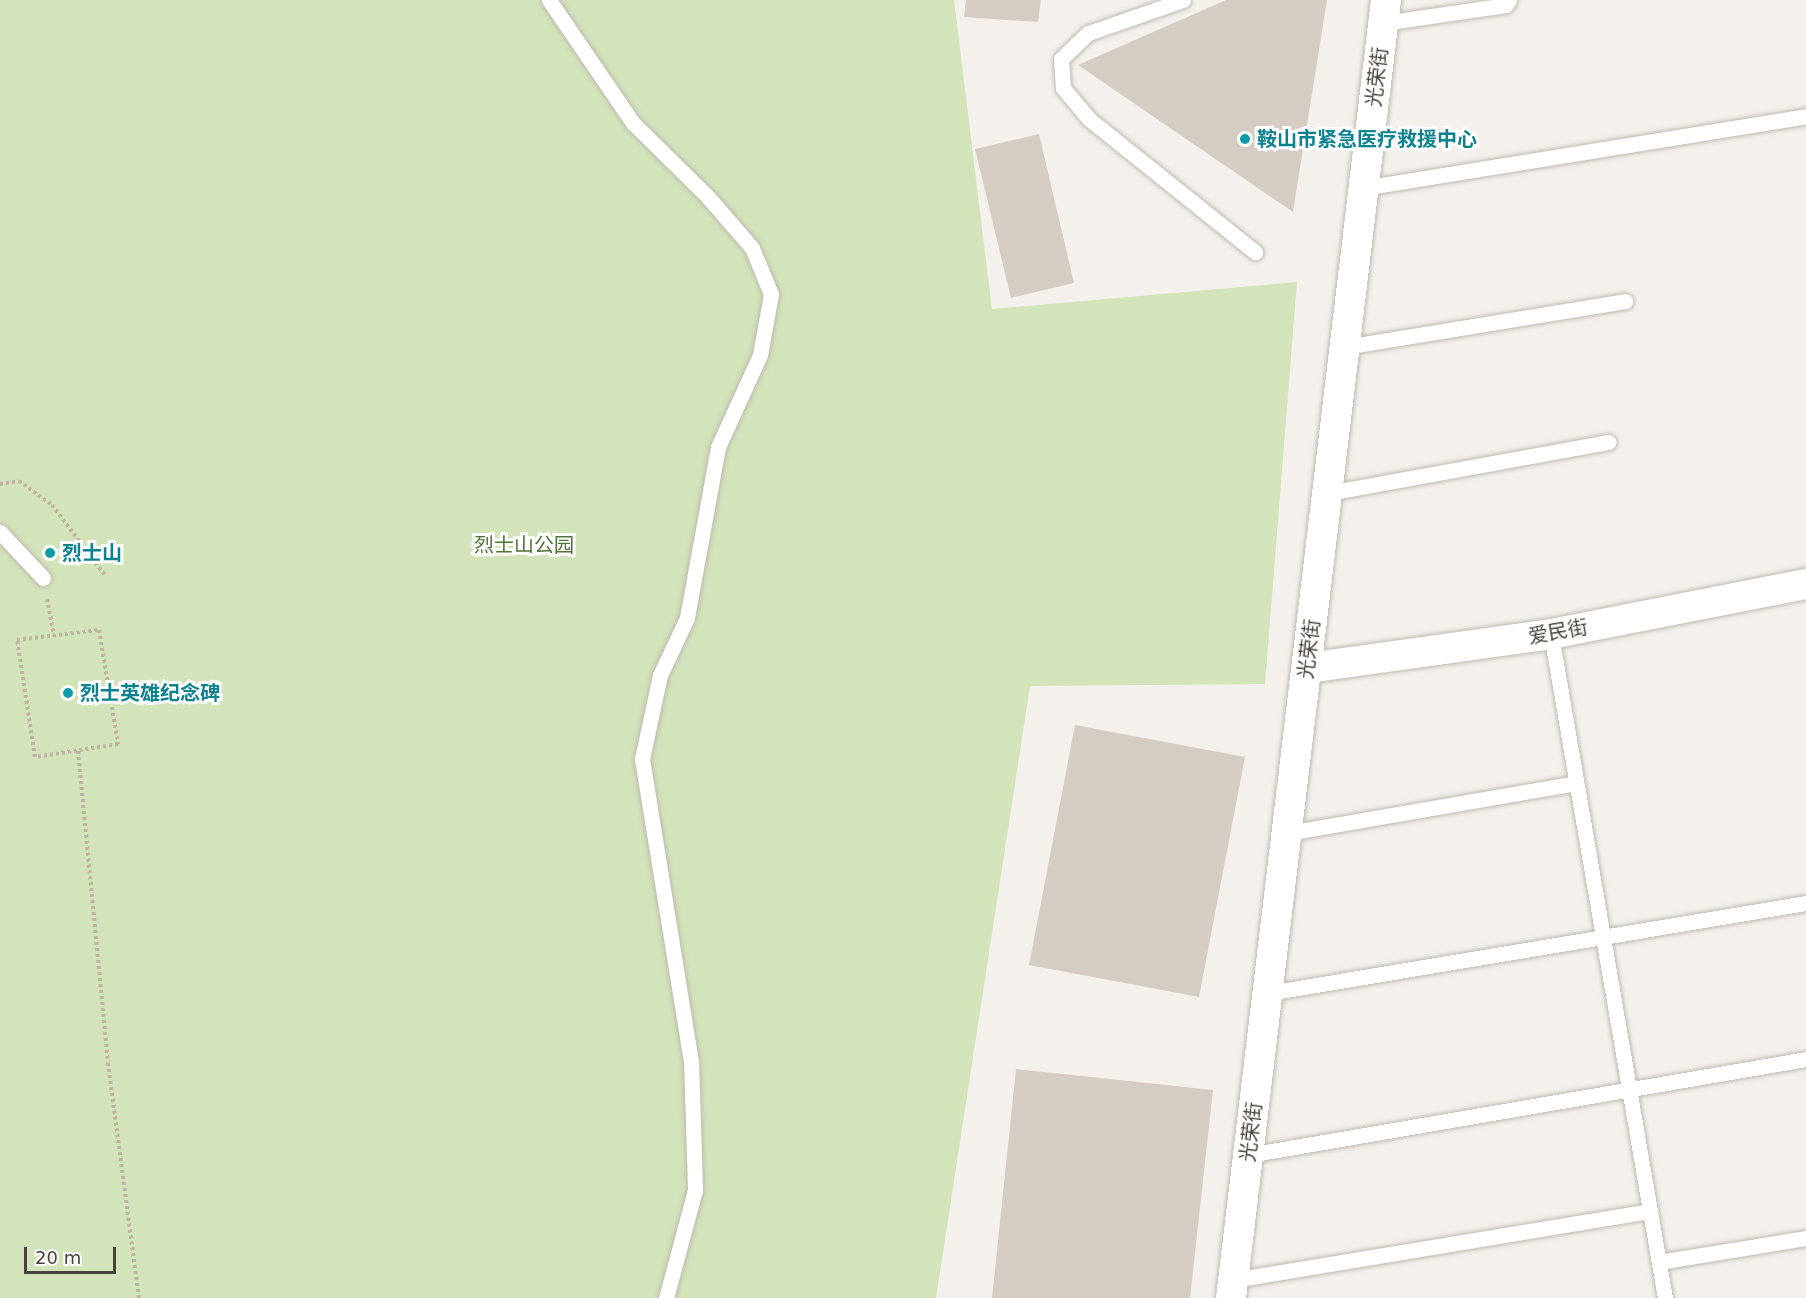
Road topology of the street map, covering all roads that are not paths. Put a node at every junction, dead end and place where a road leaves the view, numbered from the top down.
1 (549, 0) edge
2 (1183, 0) edge
3 (1509, 0) edge
4 (1384, 12) edge
5 (1806, 116) edge
6 (1364, 188) junction
7 (1255, 252) dead end
8 (1625, 301) dead end
9 (1345, 347) junction
10 (1608, 442) dead end
11 (1328, 493) junction
12 (0, 532) edge
13 (43, 578) dead end
14 (1806, 584) edge
15 (1551, 634) junction
16 (1307, 668) junction
17 (1576, 783) junction
18 (1287, 833) junction
19 (1806, 903) edge
20 (1604, 939) junction
21 (1268, 993) junction
22 (1806, 1059) edge
23 (1629, 1087) junction
24 (1248, 1155) junction
25 (1650, 1211) junction
26 (1806, 1238) edge
27 (1659, 1262) junction
28 (1232, 1289) edge
29 (666, 1298) edge
30 (1665, 1298) edge

1 - 29 lane
2 - 7 lane
3 - 4 lane
4 - 6 street, 光荣街
5 - 6 lane
6 - 9 street, 光荣街
8 - 9 lane
9 - 11 street, 光荣街
10 - 11 lane
11 - 16 street, 光荣街
12 - 13 lane
14 - 15 street, 爱民街
15 - 16 street, 爱民街
15 - 17 lane
16 - 18 street, 光荣街
17 - 18 lane
17 - 20 lane
18 - 21 street, 光荣街
19 - 20 lane
20 - 21 lane
20 - 23 lane
21 - 24 street, 光荣街
22 - 23 lane
23 - 24 lane
23 - 25 lane
24 - 28 street, 光荣街
25 - 27 lane
25 - 28 lane
26 - 27 lane
27 - 30 lane

